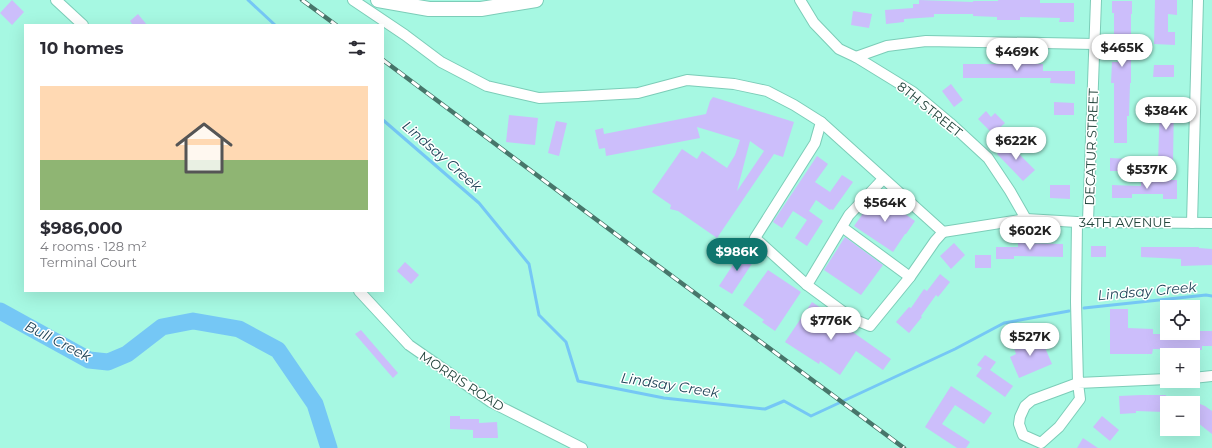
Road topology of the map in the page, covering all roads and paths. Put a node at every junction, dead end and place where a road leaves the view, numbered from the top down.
1 (56, 0) edge
2 (353, 0) edge
3 (378, 0) edge
4 (536, 0) edge
5 (800, 0) edge
6 (1096, 0) edge
7 (1198, 0) edge
8 (82, 24) edge
9 (1094, 44) junction
10 (856, 57) junction
11 (821, 122) junction
12 (884, 178) junction
13 (1026, 220) junction
14 (1088, 221) junction
15 (1077, 222) junction
16 (1192, 223) junction
17 (1212, 223) edge
18 (842, 227) junction
19 (943, 232) junction
20 (910, 277) junction
21 (807, 285) junction
22 (360, 292) edge
23 (1160, 379) edge
24 (1078, 382) junction
25 (582, 448) edge

1 - 8 street
2 - 11 street
3 - 4 street
5 - 10 street, 8TH STREET
6 - 9 street, DECATUR STREET
7 - 16 street
9 - 10 street
9 - 14 street, DECATUR STREET
10 - 13 street, 8TH STREET
11 - 12 street
11 - 21 street
12 - 18 street
12 - 19 street
13 - 15 street, 34TH AVENUE
13 - 19 street, 34TH AVENUE
14 - 15 street, 34TH AVENUE
14 - 16 street, 34TH AVENUE
15 - 24 street, DECATUR STREET
16 - 17 street, 34TH AVENUE
18 - 20 street
18 - 21 street
19 - 20 street
20 - 21 street
22 - 25 street, MORRIS ROAD
23 - 24 street
24 - 24 street, DECATUR STREET

